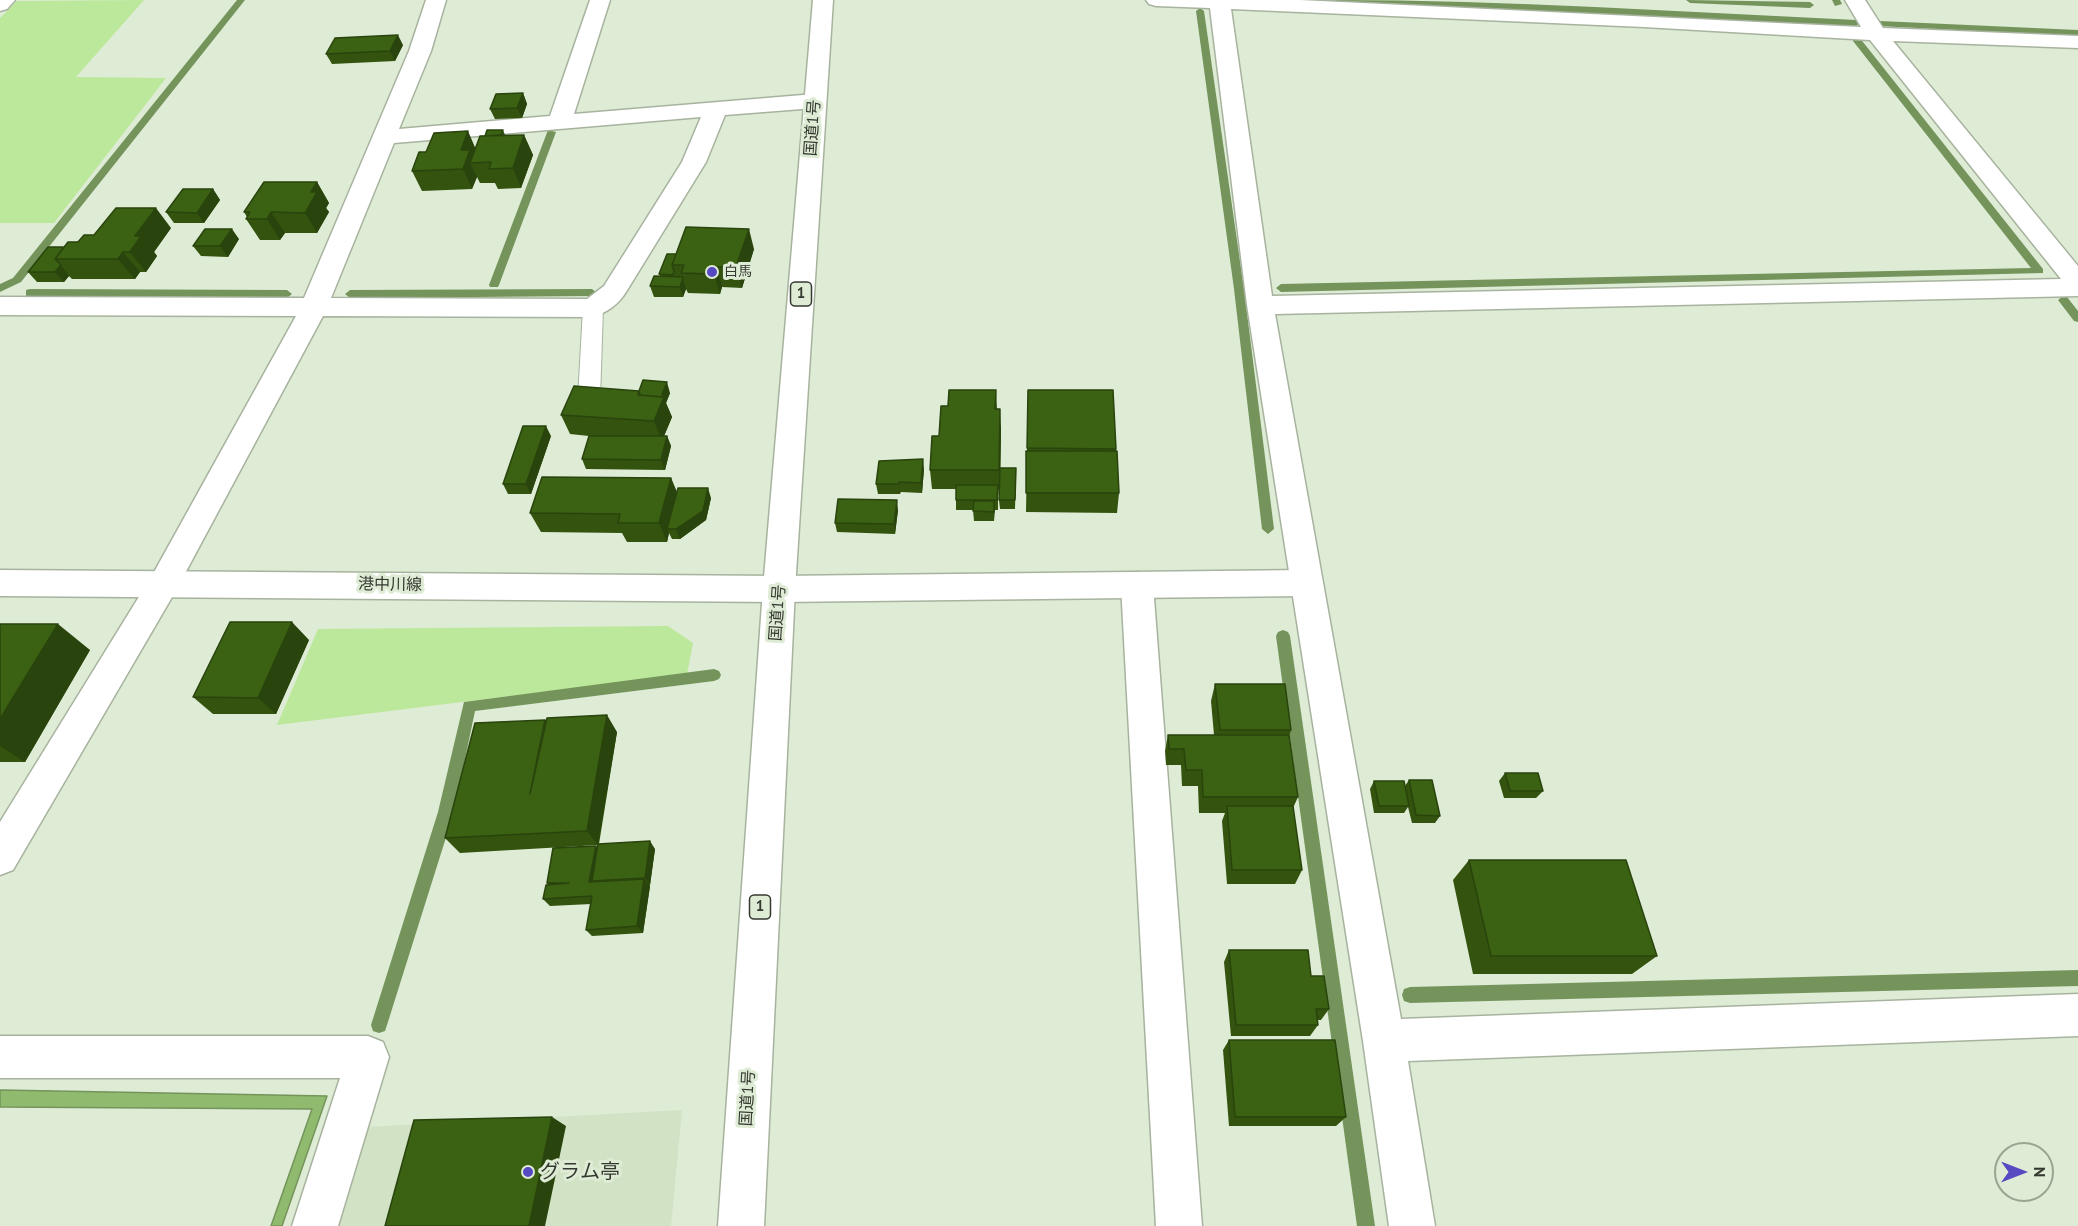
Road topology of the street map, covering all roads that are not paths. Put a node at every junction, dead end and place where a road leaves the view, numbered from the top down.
1 (5, 0) edge
2 (436, 0) edge
3 (600, 0) edge
4 (823, 0) edge
5 (1156, 0) edge
6 (1548, 0) edge
7 (1219, 1) edge
8 (0, 5) edge
9 (1859, 7) edge
10 (1876, 34) junction
11 (2078, 42) edge
12 (815, 101) junction
13 (717, 108) junction
14 (560, 121) junction
15 (384, 137) junction
16 (2078, 285) edge
17 (1260, 305) junction
18 (0, 306) edge
19 (314, 308) junction
20 (593, 308) junction
21 (589, 399) edge
22 (0, 583) edge
23 (164, 583) junction
24 (1305, 583) junction
25 (1137, 585) junction
26 (779, 589) junction
27 (0, 857) edge
28 (2078, 1015) edge
29 (1384, 1041) junction
30 (0, 1057) edge
31 (315, 1226) edge
32 (741, 1226) edge
33 (1179, 1226) edge
34 (1412, 1226) edge

1 - 8 main road
2 - 15 main road
3 - 14 main road
4 - 12 main road, 国道1号 / 1
5 - 7 main road
6 - 9 main road
7 - 10 main road
7 - 17 main road
9 - 10 main road
10 - 11 main road
10 - 16 main road
12 - 13 main road
12 - 26 main road, 国道1号 / 1
13 - 14 main road
13 - 20 main road
14 - 15 main road
15 - 19 main road
16 - 17 main road
17 - 24 main road
18 - 19 main road
19 - 20 main road
19 - 23 main road
20 - 21 lane
22 - 23 main road, 港中川線
23 - 26 main road, 港中川線
23 - 27 main road
24 - 25 main road, 港中川線
24 - 29 main road
25 - 26 main road, 港中川線
25 - 33 main road
26 - 32 main road, 国道1号 / 1
28 - 29 main road
29 - 34 main road
30 - 31 main road

